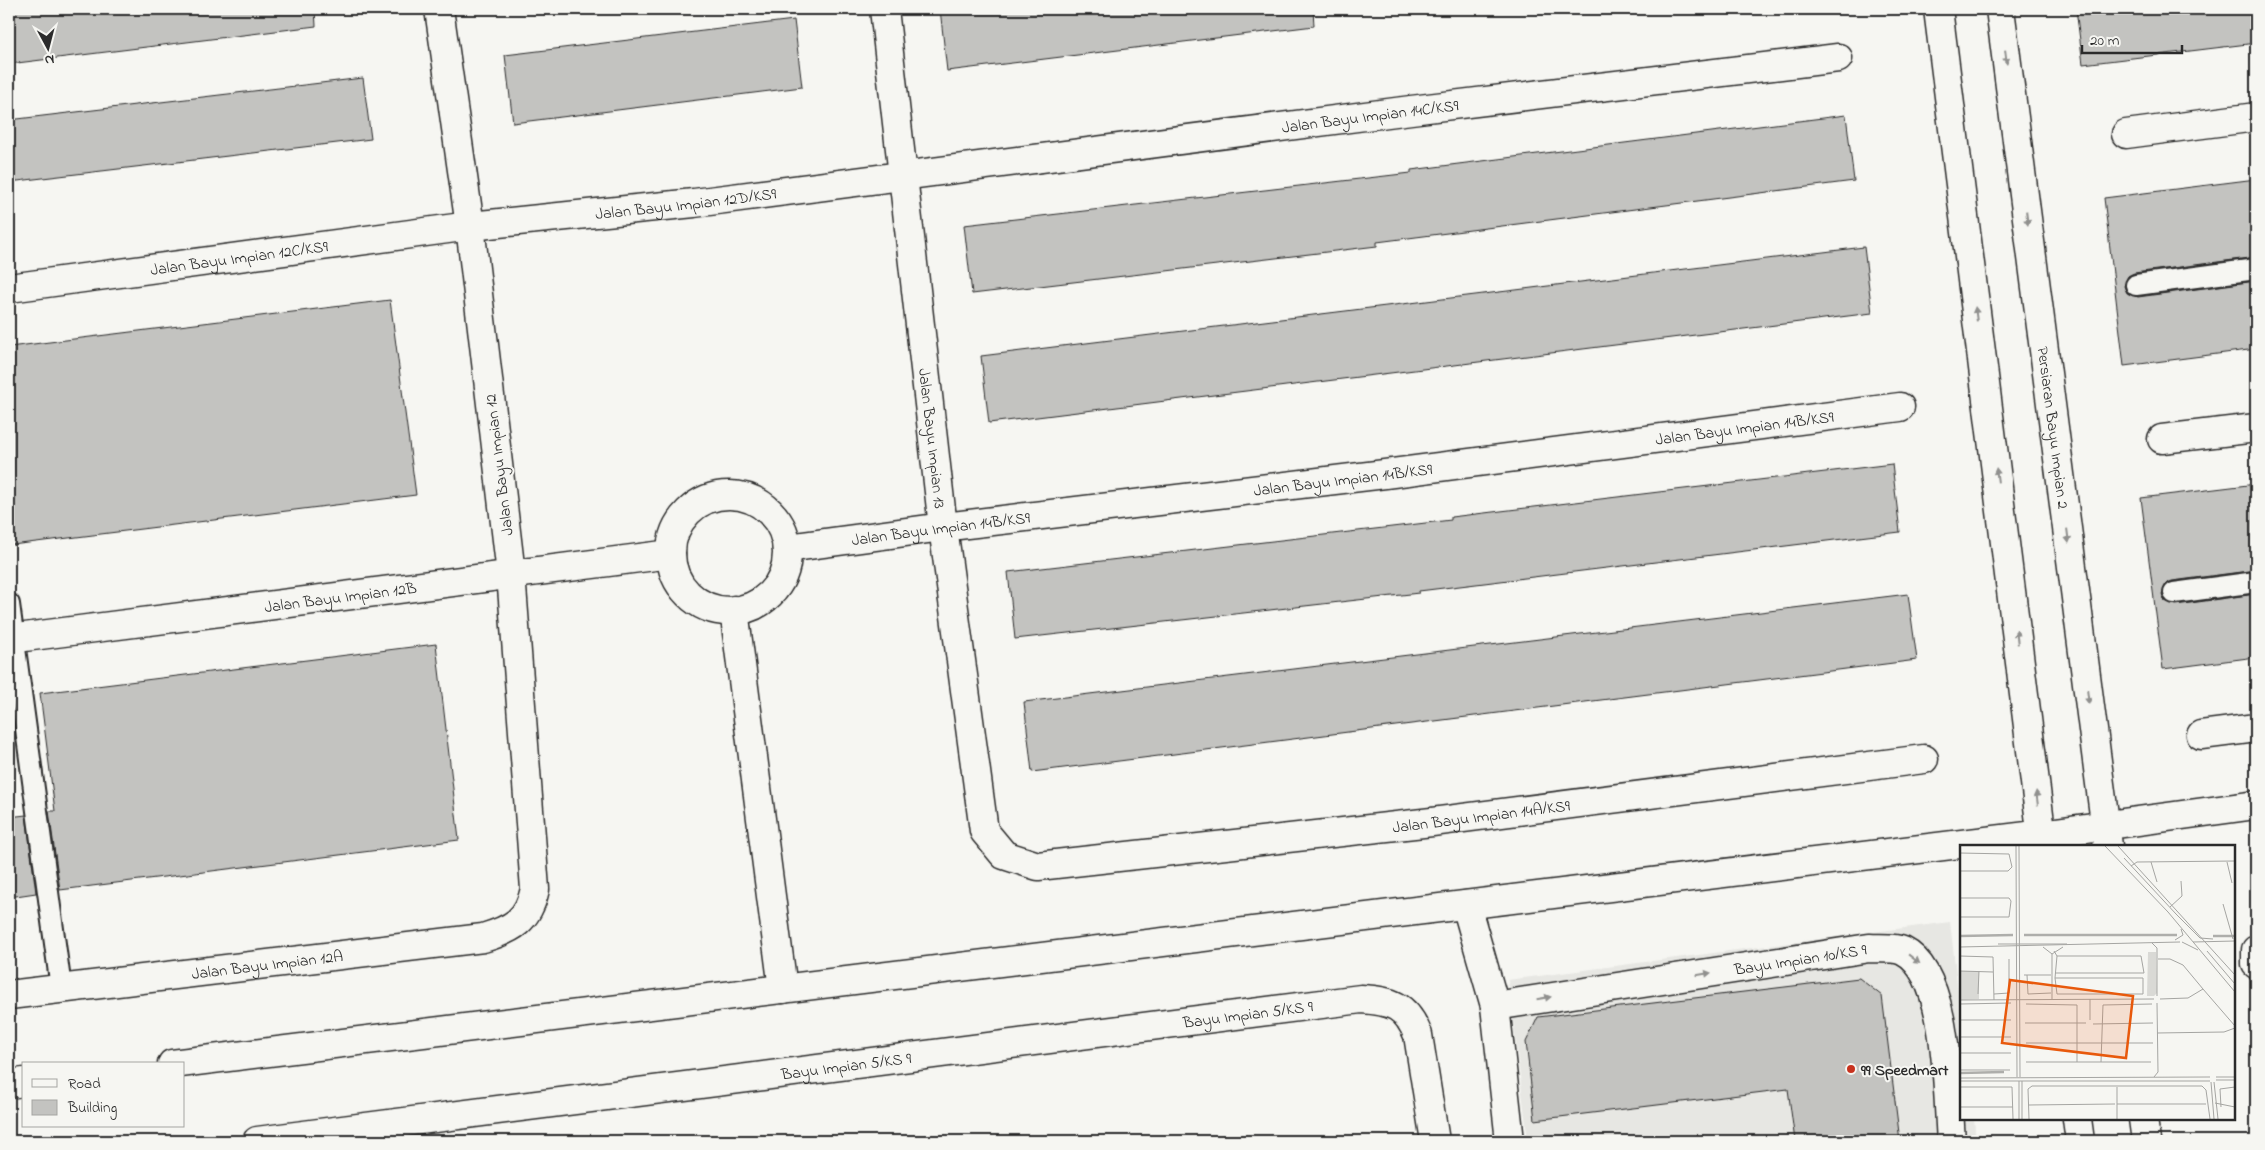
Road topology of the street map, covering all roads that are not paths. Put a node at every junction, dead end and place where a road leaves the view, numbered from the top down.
1 (438, 9) edge
2 (884, 9) edge
3 (1938, 9) edge
4 (2000, 9) edge
5 (1838, 58) dead end
6 (2256, 117) edge
7 (2126, 134) dead end
8 (903, 175) junction
9 (470, 226) junction
10 (2256, 269) edge
11 (2136, 285) dead end
12 (9, 288) edge
13 (1900, 407) dead end
14 (2256, 428) edge
15 (2162, 440) dead end
16 (943, 527) junction
17 (787, 548) junction
18 (671, 554) junction
19 (510, 574) junction
20 (2256, 582) edge
21 (2174, 593) dead end
22 (9, 604) edge
23 (734, 610) junction
24 (11, 638) edge
25 (2256, 728) edge
26 (2201, 735) dead end
27 (1924, 759) dead end
28 (2256, 805) edge
29 (2106, 836) edge
30 (2042, 840) edge
31 (1998, 845) edge
32 (1960, 849) edge
33 (1038, 866) joint
34 (1466, 905) junction
35 (520, 920) joint
36 (2256, 950) edge
37 (2256, 964) edge
38 (61, 988) junction
39 (783, 989) junction
40 (9, 994) edge
41 (1495, 1006) junction
42 (185, 1062) edge
43 (22, 1082) edge
44 (9, 1084) edge
45 (2077, 1120) edge
46 (2143, 1120) edge
47 (257, 1141) edge
48 (1435, 1141) edge
49 (1510, 1141) edge
50 (1951, 1141) edge
51 (2080, 1141) edge
52 (2146, 1141) edge

1 - 9 street, Jalan Bayu Impian 12
2 - 8 street, Jalan Bayu Impian 13
30 -> 3 street
4 -> 29 street, Persiaran Bayu Impian 2
5 - 8 street, Jalan Bayu Impian 14C/KS9
6 - 7 street
8 - 9 street, Jalan Bayu Impian 12D/KS9
8 - 16 street, Jalan Bayu Impian 13
9 - 12 street, Jalan Bayu Impian 12C/KS9
9 - 19 street, Jalan Bayu Impian 12
10 - 11 lane
13 - 16 street, Jalan Bayu Impian 14B/KS9
14 - 15 street
16 - 17 street, Jalan Bayu Impian 14B/KS9
16 - 33 street, Jalan Bayu Impian 13
17 - 18 street
17 - 23 street
18 - 19 street, Jalan Bayu Impian 12B
18 - 23 street
19 - 24 street, Jalan Bayu Impian 12B
19 - 35 street, Jalan Bayu Impian 12
20 - 21 lane
22 - 24 lane
23 - 39 street
24 - 38 lane
25 - 26 street
27 - 33 street, Jalan Bayu Impian 14A/KS9
28 - 29 street
29 - 30 street
30 - 31 street
32 - 34 street
34 - 39 street
34 - 41 street
35 - 38 street, Jalan Bayu Impian 12A
36 - 37 street
38 - 40 street, Jalan Bayu Impian 12A
39 - 42 street
41 - 49 street
41 -> 50 street, Bayu Impian 10/KS 9
43 - 44 street
45 - 51 street
46 - 52 street
47 - 48 street, Bayu Impian 5/KS 9

